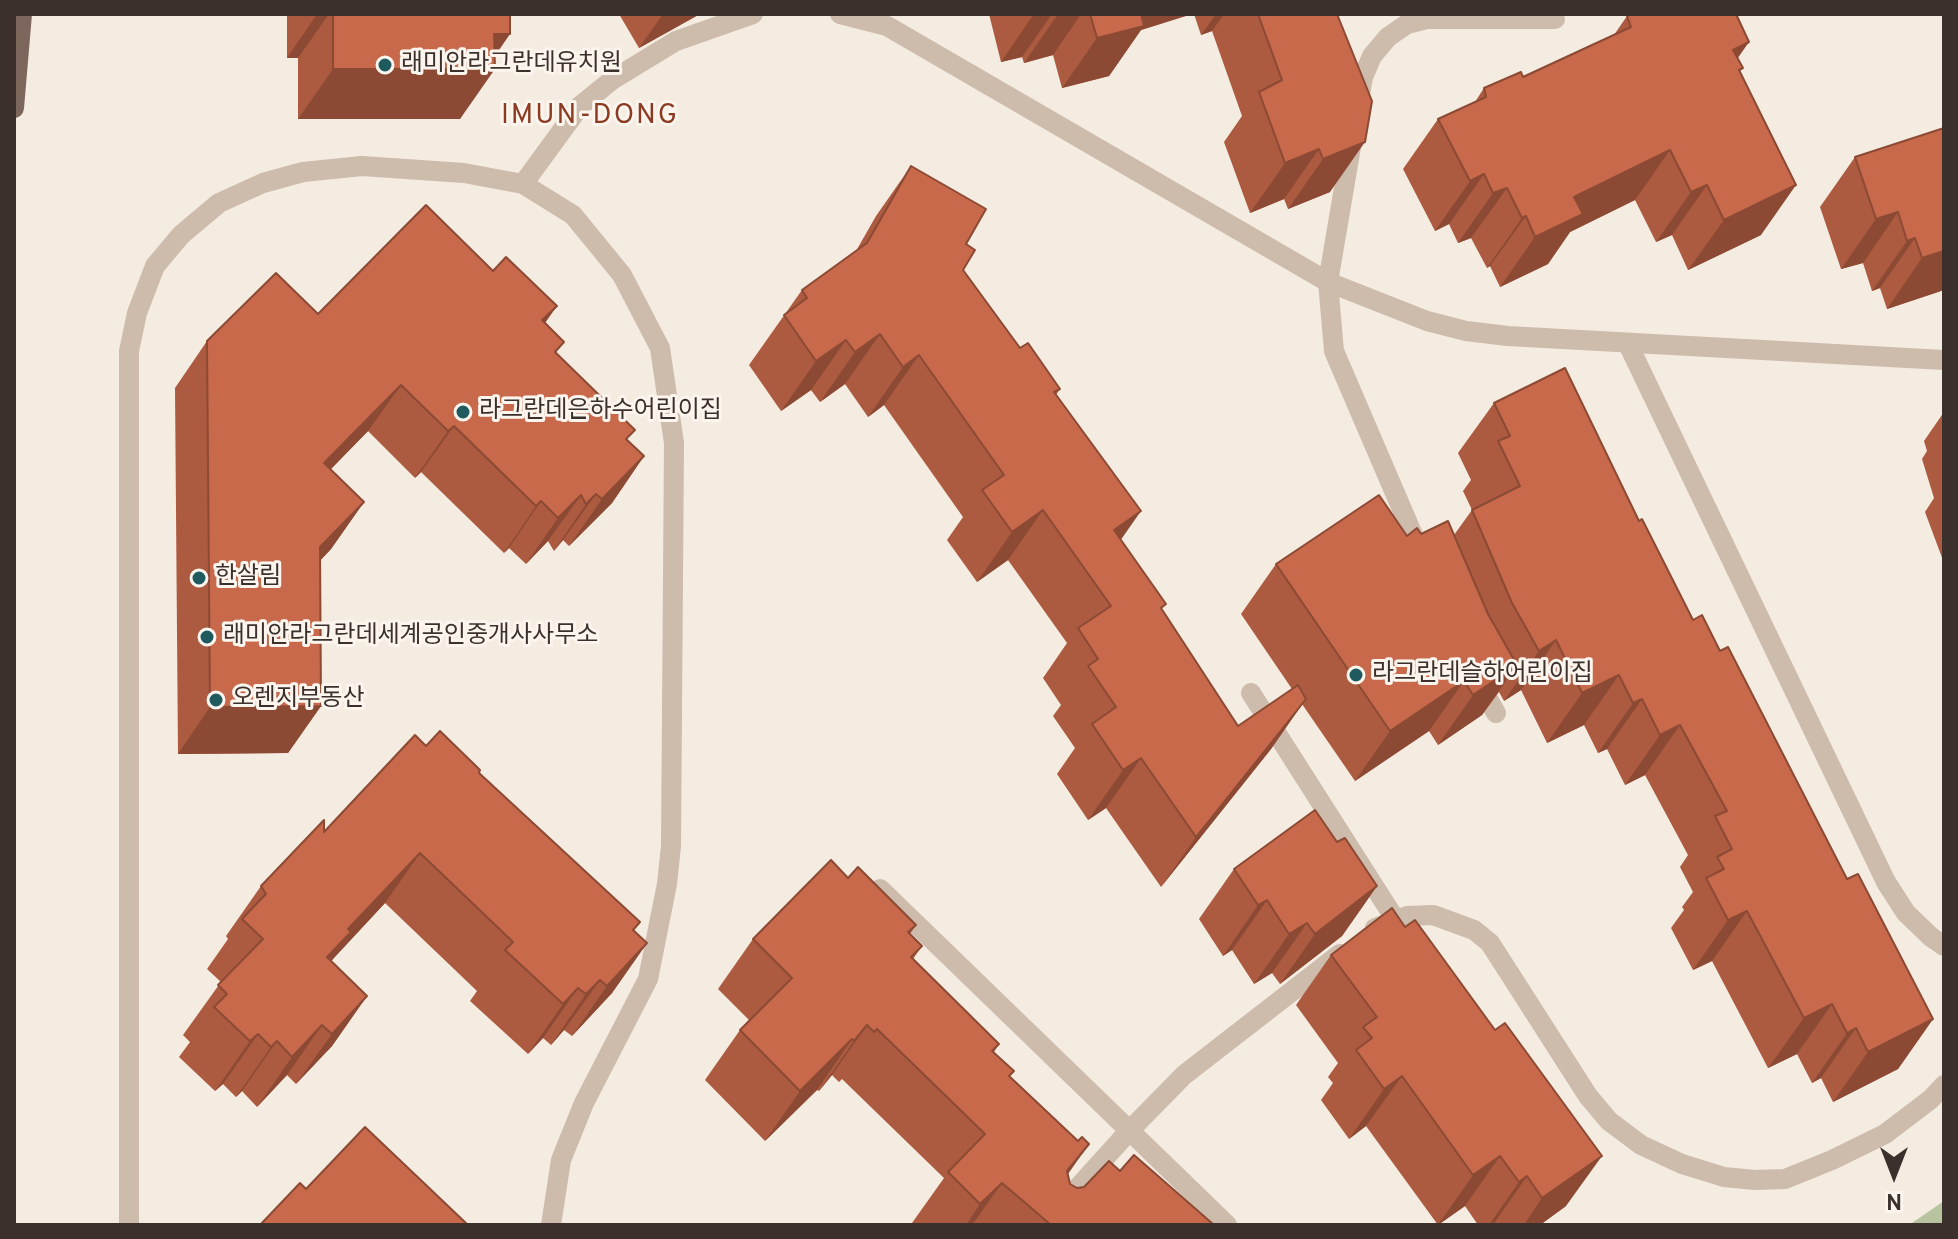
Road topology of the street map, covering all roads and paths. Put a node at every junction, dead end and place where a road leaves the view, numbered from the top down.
1 (22, 14) edge
2 (753, 14) edge
3 (840, 14) edge
4 (1555, 19) dead end
5 (14, 108) edge
6 (523, 184) junction
7 (1328, 282) junction
8 (1628, 344) junction
9 (1944, 360) edge
10 (1428, 571) edge
11 (1465, 659) edge
12 (1251, 693) dead end
13 (1496, 713) edge
14 (880, 889) edge
15 (1395, 919) junction
16 (1944, 946) edge
17 (1944, 1085) edge
18 (1130, 1130) junction
19 (129, 1225) edge
20 (551, 1225) edge
21 (1044, 1225) edge
22 (1227, 1225) edge

1 - 5 main road
2 - 6 lane
3 - 7 lane
4 - 7 lane
6 - 19 lane
6 - 20 lane
7 - 8 lane
7 - 10 lane
8 - 9 lane
8 - 16 lane
11 - 13 lane
12 - 15 lane
14 - 18 lane
15 - 17 lane
15 - 18 lane
18 - 21 lane
18 - 22 lane

